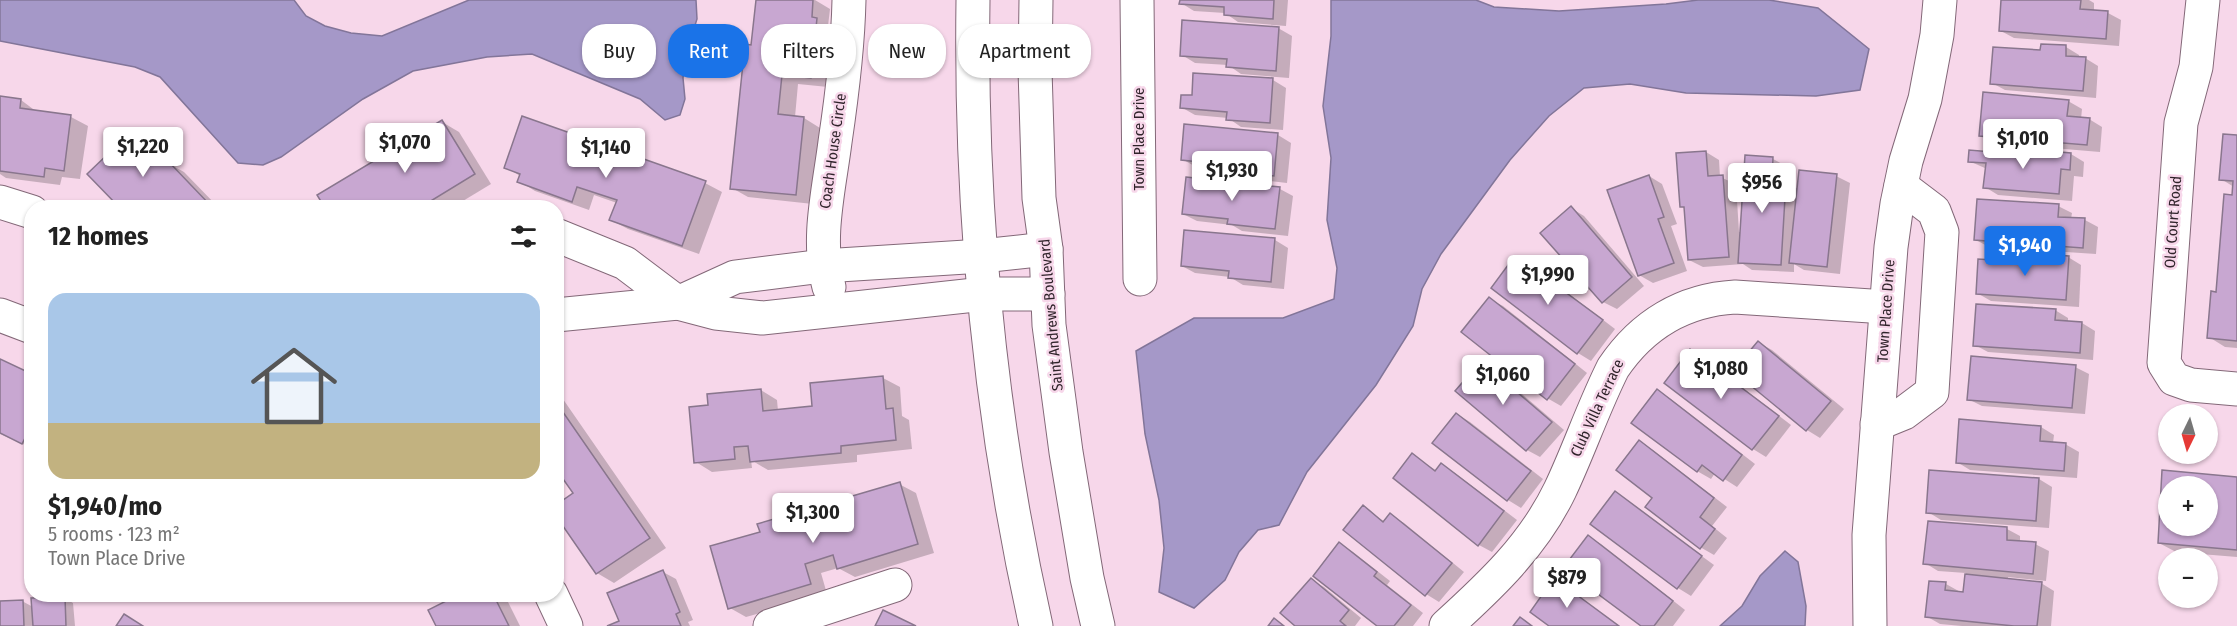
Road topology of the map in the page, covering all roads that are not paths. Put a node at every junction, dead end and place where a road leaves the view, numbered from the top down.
1 (849, 0) edge
2 (973, 0) edge
3 (1036, 0) edge
4 (1137, 0) edge
5 (1940, 0) edge
6 (2203, 0) edge
7 (1901, 186) junction
8 (0, 202) edge
9 (24, 210) edge
10 (564, 238) edge
11 (1046, 249) junction
12 (982, 256) junction
13 (823, 266) junction
14 (1140, 279) dead end
15 (984, 294) junction
16 (1048, 294) junction
17 (678, 303) junction
18 (1886, 307) junction
19 (835, 310) junction
20 (564, 314) edge
21 (0, 315) edge
22 (24, 324) edge
23 (2237, 389) edge
24 (1877, 424) junction
25 (895, 585) dead end
26 (555, 602) edge
27 (829, 616) edge
28 (566, 626) edge
29 (770, 626) edge
30 (1036, 626) edge
31 (1098, 626) edge
32 (1446, 626) edge
33 (1870, 626) edge

1 - 13 street, Coach House Circle
2 - 12 street
3 - 11 street, Saint Andrews Boulevard
4 - 14 street, Town Place Drive
5 - 7 street, Town Place Drive
6 - 23 street, Old Court Road
7 - 18 street, Town Place Drive
7 - 24 street
8 - 9 street
10 - 17 street
11 - 12 street
11 - 16 street, Saint Andrews Boulevard
12 - 13 street
12 - 15 street
13 - 17 street
13 - 19 street, Coach House Circle
15 - 16 street
15 - 19 street
15 - 30 street
16 - 31 street, Saint Andrews Boulevard
17 - 19 street
17 - 20 street
18 - 24 street, Town Place Drive
18 - 32 street, Club Villa Terrace
21 - 22 street
24 - 33 street, Town Place Drive
25 - 27 street
26 - 28 street
27 - 29 street

